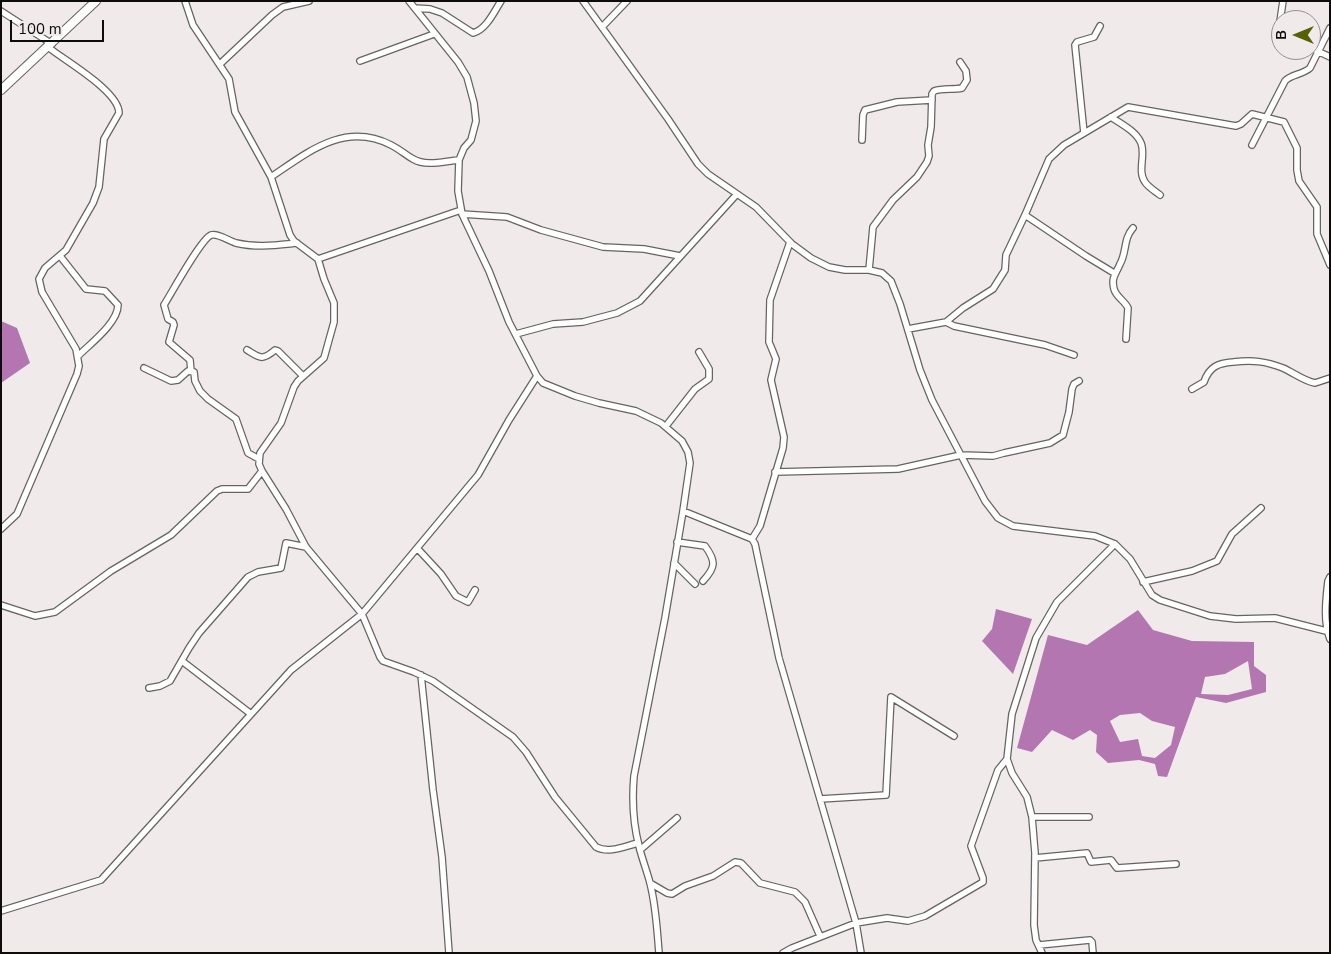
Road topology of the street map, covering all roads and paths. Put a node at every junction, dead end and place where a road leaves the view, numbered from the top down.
1 (96, 1) edge
2 (186, 1) edge
3 (309, 1) edge
4 (409, 1) edge
5 (501, 1) edge
6 (582, 1) edge
7 (627, 1) edge
8 (415, 8) junction
9 (1, 11) edge
10 (1100, 26) dead end
11 (602, 27) junction
12 (1330, 28) edge
13 (434, 34) junction
14 (50, 45) junction
15 (1321, 48) edge
16 (1314, 60) edge
17 (360, 61) dead end
18 (960, 62) dead end
19 (220, 64) junction
20 (1, 90) edge
21 (932, 100) junction
22 (1111, 117) junction
23 (1268, 117) junction
24 (1084, 133) junction
25 (862, 140) dead end
26 (1252, 145) dead end
27 (459, 160) junction
28 (271, 177) junction
29 (737, 194) junction
30 (1160, 195) dead end
31 (462, 212) junction
32 (1026, 215) junction
33 (1133, 228) dead end
34 (790, 242) junction
35 (297, 243) junction
36 (60, 256) junction
37 (680, 256) junction
38 (318, 259) junction
39 (1330, 265) edge
40 (869, 270) junction
41 (1114, 273) junction
42 (946, 322) junction
43 (908, 329) junction
44 (516, 334) junction
45 (1126, 339) dead end
46 (247, 350) dead end
47 (699, 352) dead end
48 (1074, 355) dead end
49 (78, 356) junction
50 (144, 368) dead end
51 (191, 371) junction
52 (303, 376) junction
53 (538, 376) junction
54 (1330, 378) edge
55 (1079, 381) dead end
56 (1192, 389) dead end
57 (666, 426) junction
58 (961, 455) junction
59 (259, 459) junction
60 (262, 471) junction
61 (775, 472) junction
62 (1261, 508) dead end
63 (682, 511) junction
64 (1, 529) edge
65 (752, 539) junction
66 (677, 542) junction
67 (1114, 544) junction
68 (306, 547) junction
69 (417, 548) junction
70 (674, 563) junction
71 (1330, 578) edge
72 (704, 580) dead end
73 (1143, 582) junction
74 (694, 584) dead end
75 (475, 590) dead end
76 (1, 605) edge
77 (362, 614) junction
78 (1328, 632) edge
79 (1330, 638) edge
80 (182, 661) junction
81 (421, 675) junction
82 (149, 688) dead end
83 (251, 714) junction
84 (954, 736) dead end
85 (1007, 759) junction
86 (820, 799) junction
87 (1032, 817) junction
88 (1089, 817) dead end
89 (677, 818) dead end
90 (638, 843) junction
91 (640, 850) junction
92 (1035, 858) junction
93 (1176, 864) dead end
94 (650, 883) junction
95 (1, 911) edge
96 (856, 923) junction
97 (820, 936) junction
98 (1039, 945) junction
99 (449, 953) edge
100 (659, 953) edge
101 (783, 953) edge
102 (861, 953) edge
103 (1042, 953) edge
104 (1093, 953) edge

1 - 14 street
2 - 19 street
3 - 19 street
4 - 8 street
5 - 8 street
6 - 11 street
7 - 11 street
8 - 13 street
9 - 14 street
10 - 24 street
11 - 29 street
12 - 15 street
13 - 17 street
13 - 27 street
14 - 20 street
14 - 36 street
16 - 23 street
18 - 21 street
19 - 28 street
21 - 25 street
21 - 40 street
22 - 23 street
22 - 24 street
22 - 30 street
23 - 26 street
23 - 39 street
24 - 32 street
27 - 28 street
27 - 31 street
28 - 35 street
29 - 34 street
29 - 37 street
31 - 37 street
31 - 38 street
31 - 44 street
32 - 41 street
32 - 42 street
33 - 41 street
34 - 40 street
34 - 61 street
35 - 38 street
35 - 51 street
36 - 49 street
36 - 49 street
37 - 44 street
38 - 52 street
40 - 43 street
41 - 45 street
42 - 43 street
42 - 48 street
43 - 58 street
44 - 53 street
46 - 52 street
47 - 57 street
49 - 64 street
50 - 51 street
51 - 59 street
52 - 59 street
53 - 57 street
53 - 69 street
54 - 56 street
55 - 58 street
57 - 63 street
58 - 61 street
58 - 67 street
59 - 60 street
60 - 68 street
60 - 76 street
61 - 65 street
62 - 73 street
63 - 65 street
63 - 66 street
65 - 86 street
66 - 70 street
66 - 72 street
67 - 73 street
67 - 85 street
68 - 77 street
68 - 80 street
69 - 75 street
69 - 77 street
70 - 74 street
70 - 90 street
71 - 78 street
73 - 78 street
77 - 81 street
77 - 83 street
78 - 79 street
80 - 82 street
80 - 83 street
81 - 90 street
81 - 99 street
83 - 95 street
84 - 86 street
85 - 87 street
85 - 96 street
86 - 96 street
87 - 88 street
87 - 92 street
89 - 91 street
90 - 91 street
91 - 94 street
92 - 93 street
92 - 98 street
94 - 97 street
94 - 100 street
96 - 97 street
96 - 102 street
97 - 101 street
98 - 103 street
98 - 104 street

